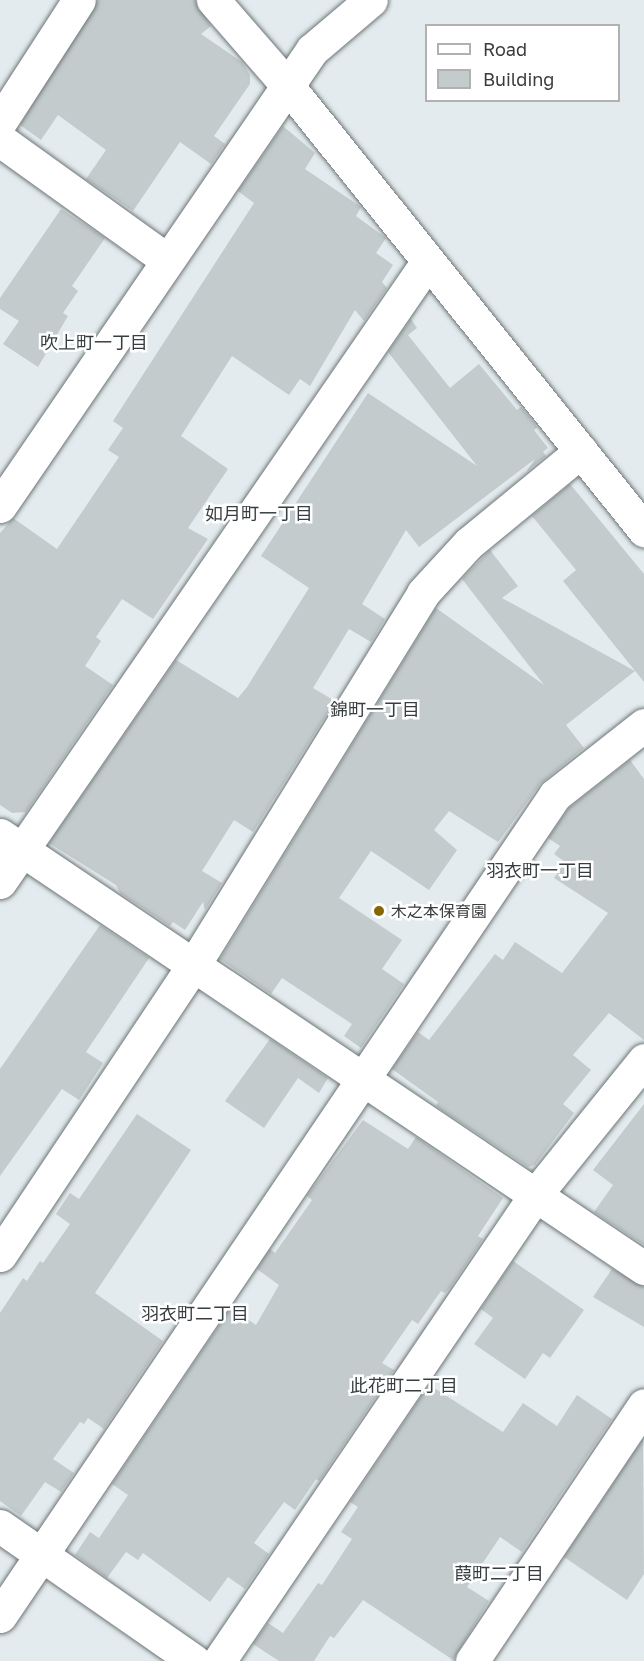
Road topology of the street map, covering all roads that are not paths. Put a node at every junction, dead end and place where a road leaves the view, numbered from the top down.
1 (79, 0) edge
2 (213, 0) edge
3 (371, 0) edge
4 (287, 85) junction
5 (0, 122) edge
6 (0, 140) edge
7 (167, 260) junction
8 (428, 261) junction
9 (581, 451) junction
10 (0, 506) edge
11 (644, 530) edge
12 (644, 725) edge
13 (11, 842) edge
14 (0, 882) edge
15 (193, 966) junction
16 (644, 1060) edge
17 (363, 1077) junction
18 (536, 1194) junction
19 (0, 1255) edge
20 (644, 1268) edge
21 (644, 1405) edge
22 (0, 1526) edge
23 (41, 1555) junction
24 (0, 1616) edge
25 (194, 1661) edge
26 (219, 1661) edge
27 (472, 1661) edge

1 - 5 street
2 - 4 street
3 - 4 street
4 - 7 street
4 - 8 street
6 - 7 street
7 - 10 street
8 - 9 street
8 - 13 street
9 - 11 street
9 - 15 street
12 - 17 street
13 - 14 street
13 - 15 street
15 - 17 street
15 - 19 street
16 - 18 street
17 - 18 street
17 - 23 street
18 - 20 street
18 - 26 street
21 - 27 street
22 - 23 street
23 - 24 street
23 - 25 street

